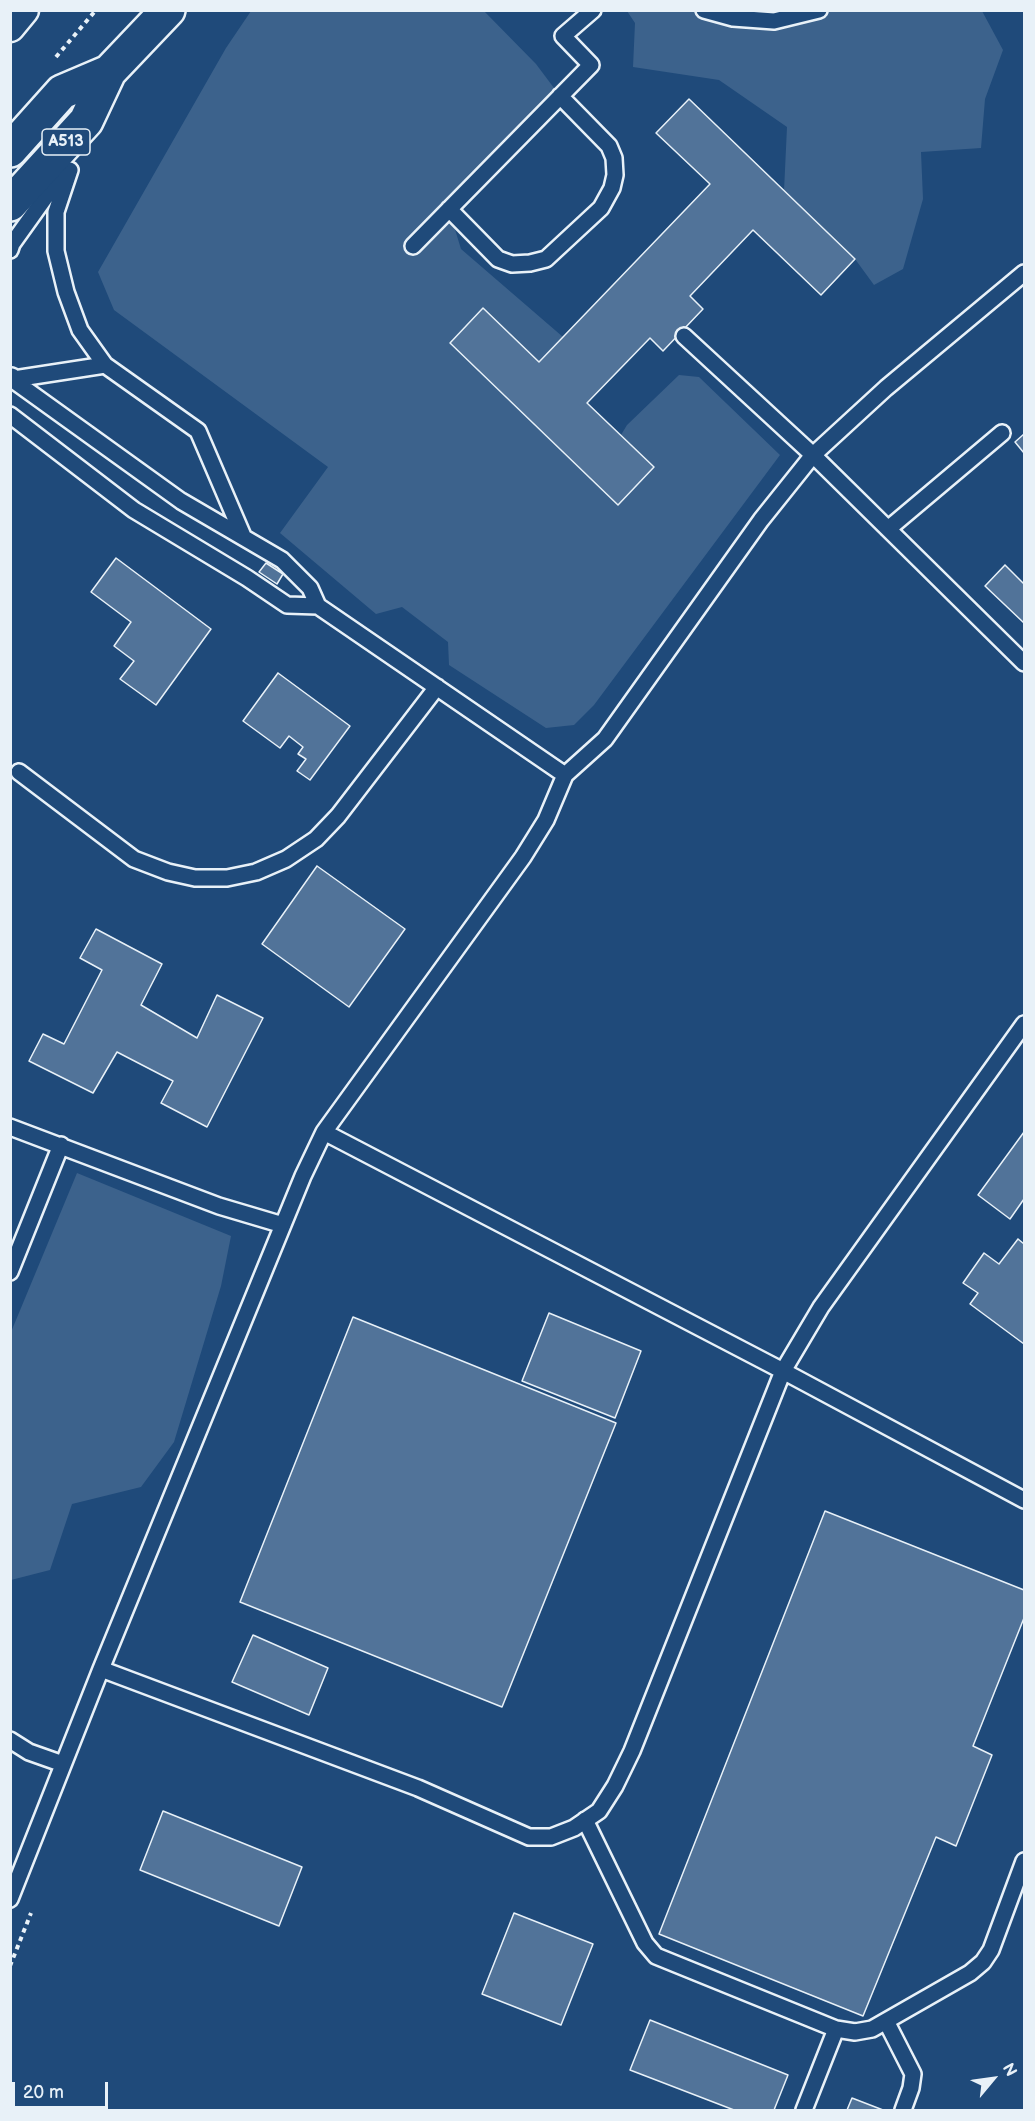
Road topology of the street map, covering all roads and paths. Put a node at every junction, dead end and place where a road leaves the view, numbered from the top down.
1 (24, 10) edge
2 (96, 10) edge
3 (168, 10) edge
4 (592, 10) edge
5 (704, 10) edge
6 (819, 10) edge
7 (10, 27) edge
8 (58, 55) dead end
9 (109, 72) junction
10 (560, 96) junction
11 (86, 121) junction
12 (10, 150) edge
13 (70, 170) junction
14 (10, 204) edge
15 (449, 209) junction
16 (413, 246) dead end
17 (10, 250) edge
18 (1024, 273) edge
19 (684, 336) dead end
20 (105, 365) junction
21 (12, 377) edge
22 (10, 415) edge
23 (1002, 434) dead end
24 (813, 455) junction
25 (888, 529) junction
26 (243, 536) junction
27 (318, 606) junction
28 (1024, 663) edge
29 (437, 687) junction
30 (19, 772) dead end
31 (565, 775) junction
32 (1024, 1024) edge
33 (10, 1127) edge
34 (324, 1132) junction
35 (61, 1145) junction
36 (283, 1225) junction
37 (10, 1272) edge
38 (783, 1371) junction
39 (1024, 1500) edge
40 (101, 1669) junction
41 (10, 1740) edge
42 (63, 1764) junction
43 (585, 1820) junction
44 (1024, 1861) edge
45 (10, 1899) edge
46 (886, 2021) junction
47 (836, 2029) junction
48 (804, 2110) edge
49 (903, 2110) edge

1 - 7 street
2 - 8 path
3 - 9 highway, A513
4 - 10 lane
5 - 6 lane
9 - 11 highway, A513
9 - 12 highway, A513
10 - 15 lane
10 - 15 lane
11 - 13 lane
11 - 14 highway, A513
13 - 17 lane
13 - 20 lane
15 - 16 lane
18 - 24 lane
19 - 24 lane
20 - 21 lane
20 - 26 lane
21 - 26 lane
22 - 27 lane
23 - 25 lane
24 - 25 lane
24 - 31 lane
25 - 28 lane
26 - 27 lane
27 - 29 lane
29 - 30 lane
29 - 31 lane
31 - 34 lane
32 - 38 lane
33 - 35 lane
34 - 36 lane
34 - 38 lane
35 - 36 lane
35 - 37 lane
36 - 40 lane
38 - 39 lane
38 - 43 lane
40 - 42 lane
40 - 43 lane
41 - 42 lane
42 - 45 lane
43 - 47 lane
44 - 46 lane
46 - 47 lane
46 - 49 lane
47 - 48 lane

